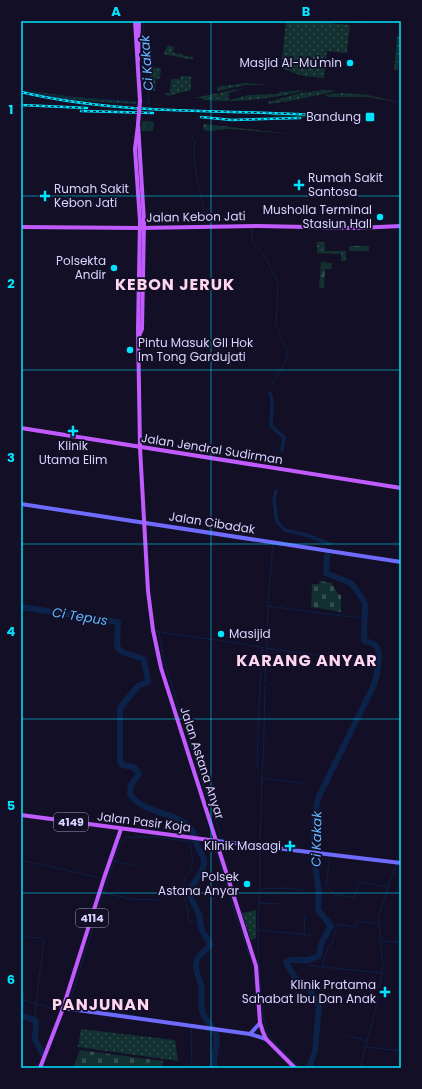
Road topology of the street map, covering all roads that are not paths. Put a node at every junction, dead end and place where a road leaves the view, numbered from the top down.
1 (136, 21) edge
2 (139, 21) edge
3 (138, 60) junction
4 (142, 221) junction
5 (401, 226) edge
6 (21, 228) edge
7 (131, 228) junction
8 (142, 228) junction
9 (154, 228) junction
10 (21, 428) edge
11 (140, 448) junction
12 (401, 488) edge
13 (21, 504) edge
14 (145, 523) junction
15 (401, 562) edge
16 (21, 815) edge
17 (121, 829) junction
18 (217, 841) junction
19 (401, 863) edge
20 (63, 1008) junction
21 (260, 1023) junction
22 (250, 1034) junction
23 (266, 1039) junction
24 (40, 1068) edge
25 (295, 1068) edge

1 - 3 main road
2 - 3 main road
3 - 4 main road, Jalan Astana Anyar, bridge
4 - 7 main road
4 - 8 main road, Jalan Astana Anyar
4 - 9 main road
5 - 9 main road, Jalan Kebon Jati
6 - 7 main road, Jalan Kebon Jati
7 - 8 main road, Jalan Kebon Jati
8 - 9 main road, Jalan Kebon Jati
8 - 11 main road, Jalan Astana Anyar
10 - 11 main road, Jalan Jendral Sudirman
11 - 12 main road, Jalan Jendral Sudirman
11 - 14 main road, Jalan Astana Anyar
13 - 14 main road, Jalan Cibadak
14 - 15 main road, Jalan Cibadak
14 - 18 main road, Jalan Astana Anyar
16 - 17 main road, Jalan Pasir Koja / 4149
17 - 18 main road, Jalan Pasir Koja / 4149
17 - 20 main road, 4114
18 - 19 main road
18 - 21 main road, Jalan Astana Anyar
20 - 22 main road
20 - 24 main road, 4114
21 - 22 main road
21 - 23 main road, Jalan Astana Anyar
22 - 23 main road
23 - 25 main road, Jalan Astana Anyar

